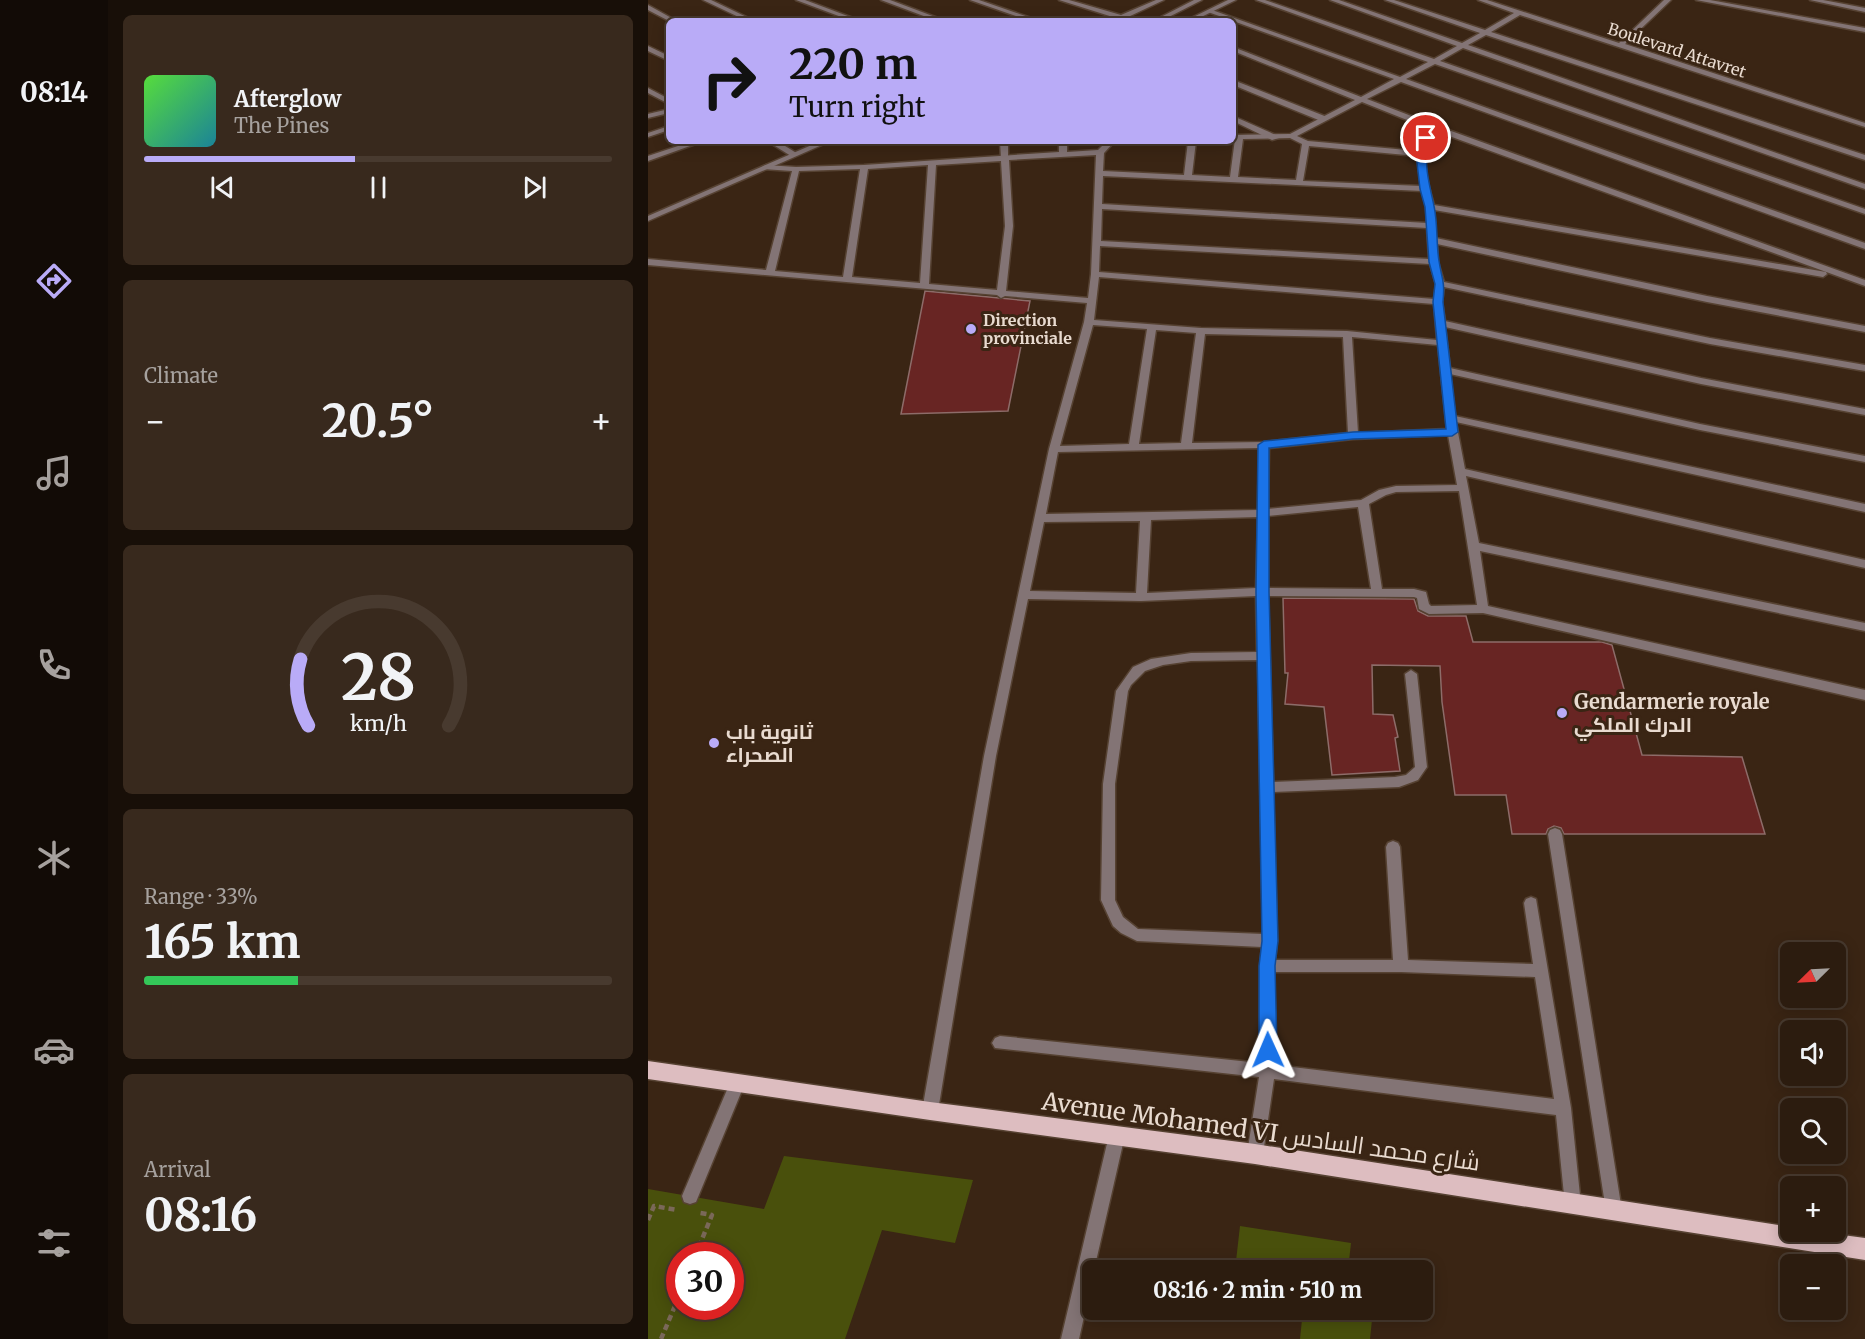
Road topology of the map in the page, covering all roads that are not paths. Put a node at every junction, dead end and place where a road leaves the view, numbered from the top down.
1 (706, 0) edge
2 (799, 0) edge
3 (884, 0) edge
4 (973, 0) edge
5 (1062, 0) edge
6 (1161, 0) edge
7 (1199, 0) edge
8 (1233, 0) edge
9 (1259, 0) edge
10 (1333, 0) edge
11 (1389, 0) edge
12 (1481, 0) edge
13 (1668, 0) edge
14 (1699, 0) edge
15 (1814, 0) edge
16 (648, 8) edge
17 (1865, 10) edge
18 (1210, 11) junction
19 (1519, 13) junction
20 (1019, 16) junction
21 (667, 18) edge
22 (745, 18) edge
23 (850, 18) edge
24 (935, 18) edge
25 (1012, 18) edge
26 (1026, 18) edge
27 (1115, 18) edge
28 (1120, 18) edge
29 (1162, 18) edge
30 (1195, 18) edge
31 (1230, 18) edge
32 (1236, 20) edge
33 (1865, 30) edge
34 (1484, 33) junction
35 (1620, 45) junction
36 (1462, 46) junction
37 (648, 48) edge
38 (1236, 50) edge
39 (666, 57) edge
40 (1435, 61) junction
41 (1401, 79) junction
42 (1236, 83) edge
43 (648, 90) edge
44 (1364, 99) junction
45 (666, 100) edge
46 (666, 112) edge
47 (648, 116) edge
48 (1236, 119) edge
49 (1324, 119) junction
50 (1865, 125) edge
51 (666, 129) edge
52 (1437, 129) junction
53 (648, 135) edge
54 (1291, 136) junction
55 (1236, 138) edge
56 (1275, 138) junction
57 (1306, 143) junction
58 (691, 144) edge
59 (776, 144) edge
60 (819, 144) edge
61 (1004, 144) edge
62 (1063, 144) edge
63 (1108, 144) edge
64 (1192, 144) edge
65 (1236, 144) edge
66 (1100, 152) junction
67 (794, 154) junction
68 (1420, 154) junction
69 (1064, 155) junction
70 (1865, 158) edge
71 (648, 159) edge
72 (1005, 159) junction
73 (932, 163) junction
74 (766, 167) junction
75 (864, 167) junction
76 (796, 169) junction
77 (1100, 173) junction
78 (1188, 177) junction
79 (1234, 179) junction
80 (1299, 183) junction
81 (1865, 187) edge
82 (1425, 189) junction
83 (1098, 206) junction
84 (1430, 207) junction
85 (1865, 212) edge
86 (648, 219) edge
87 (1430, 226) junction
88 (1432, 240) junction
89 (1096, 243) junction
90 (1865, 246) edge
91 (648, 262) edge
92 (1434, 262) junction
93 (770, 272) junction
94 (1095, 274) junction
95 (847, 279) junction
96 (1854, 279) junction
97 (1440, 284) junction
98 (1865, 284) edge
99 (924, 287) junction
100 (1001, 295) junction
101 (1091, 302) junction
102 (1438, 302) junction
103 (1089, 322) junction
104 (1440, 323) junction
105 (1152, 328) junction
106 (1865, 328) edge
107 (1202, 331) junction
108 (1347, 334) junction
109 (1442, 343) junction
110 (1865, 368) edge
111 (1445, 370) junction
112 (1865, 412) edge
113 (1450, 418) junction
114 (1452, 432) junction
115 (1353, 436) junction
116 (1264, 445) junction
117 (1186, 447) junction
118 (1133, 448) junction
119 (1054, 449) junction
120 (1865, 459) edge
121 (1460, 471) junction
122 (1463, 488) junction
123 (1363, 503) junction
124 (1865, 508) edge
125 (1263, 513) junction
126 (1039, 518) junction
127 (1146, 518) junction
128 (1474, 546) junction
129 (1865, 564) edge
130 (1262, 592) junction
131 (1377, 593) junction
132 (1025, 595) junction
133 (1141, 597) junction
134 (1483, 609) junction
135 (1865, 627) edge
136 (1264, 656) junction
137 (1412, 674) dead end
138 (1865, 695) edge
139 (1267, 787) junction
140 (1555, 834) dead end
141 (1393, 847) dead end
142 (1531, 903) dead end
143 (1270, 941) junction
144 (1267, 966) junction
145 (1401, 966) junction
146 (1542, 971) junction
147 (1000, 1043) dead end
148 (648, 1070) edge
149 (1268, 1071) junction
150 (736, 1083) junction
151 (1563, 1108) junction
152 (930, 1111) junction
153 (1117, 1136) junction
154 (1255, 1154) junction
155 (686, 1203) road end
156 (1573, 1205) junction
157 (1614, 1211) junction
158 (1865, 1249) edge
159 (1070, 1339) edge

1 - 22 street
2 - 23 street
3 - 24 street
4 - 20 street
5 - 27 street
6 - 28 street
7 - 29 street
8 - 18 street
9 - 40 street
10 - 36 street
11 - 34 street
12 - 19 street, Boulevard Attavret
13 - 35 street
14 - 33 street
15 - 17 street
16 - 21 street
18 - 30 street
18 - 31 street
19 - 34 street
19 - 35 street, Boulevard Attavret
20 - 25 street
20 - 26 street
32 - 41 street
34 - 36 street
34 - 70 street
35 - 50 street, Boulevard Attavret
36 - 40 street
36 - 81 street
37 - 39 street
38 - 44 street
40 - 41 street
40 - 85 street
41 - 44 street
41 - 90 street
42 - 49 street
43 - 45 street
44 - 49 street
44 - 52 street
46 - 47 street
48 - 56 street
49 - 54 street
51 - 53 street
52 - 68 street
52 - 96 street
54 - 56 street
54 - 57 street
55 - 56 street
57 - 68 street
57 - 80 street
58 - 71 street
59 - 67 street
60 - 67 street
61 - 72 street
62 - 69 street
63 - 66 street
64 - 78 street
65 - 79 street
66 - 69 street
66 - 77 street
67 - 74 street
68 - 82 street
69 - 72 street
72 - 73 street
72 - 100 street
73 - 75 street
73 - 99 street
74 - 76 street
74 - 86 street
75 - 76 street
75 - 95 street
76 - 93 street
77 - 78 street
77 - 83 street
78 - 79 street
79 - 80 street
80 - 82 street
82 - 84 street
83 - 87 street
83 - 89 street
84 - 87 street
84 - 96 street
87 - 88 street
88 - 92 street
88 - 106 street
89 - 92 street
89 - 94 street
91 - 93 street
92 - 97 street
93 - 95 street
94 - 101 street
94 - 102 street
95 - 99 street
96 - 98 street
97 - 102 street
97 - 110 street
99 - 100 street
100 - 101 street
101 - 103 street
102 - 104 street
103 - 105 street
103 - 119 street
104 - 109 street
104 - 112 street
105 - 107 street
105 - 118 street
107 - 108 street
107 - 117 street
108 - 109 street
108 - 115 street
109 - 111 street
111 - 113 street
111 - 120 street
113 - 114 street
113 - 124 street
114 - 115 street
114 - 121 street
115 - 116 street
116 - 117 street
116 - 125 street
117 - 118 street
118 - 119 street
119 - 126 street
121 - 122 street
121 - 129 street
122 - 123 street
122 - 128 street
123 - 125 street
123 - 131 street
125 - 127 street
125 - 130 street
126 - 127 street
126 - 132 street
127 - 133 street
128 - 134 street
128 - 135 street
130 - 131 street
130 - 133 street
130 - 136 street
131 - 134 street
132 - 133 street
132 - 152 street
134 - 138 street
136 - 139 street
136 - 143 street
137 - 139 street
139 - 143 street
140 - 157 street
141 - 145 street
142 - 146 street
143 - 144 street
144 - 145 street
144 - 149 street
145 - 146 street
146 - 151 street
147 - 149 street
148 - 150 main road, Avenue Mohamed VI شارع محمد السادس
149 - 151 street
149 - 154 street
150 - 152 main road, Avenue Mohamed VI شارع محمد السادس
150 - 155 street
151 - 156 street
152 - 153 main road, Avenue Mohamed VI شارع محمد السادس
153 - 154 main road, Avenue Mohamed VI شارع محمد السادس
153 - 159 street
154 - 156 main road, Avenue Mohamed VI شارع محمد السادس
156 - 157 main road, Avenue Mohamed VI شارع محمد السادس
157 - 158 main road, Avenue Mohamed VI شارع محمد السادس

